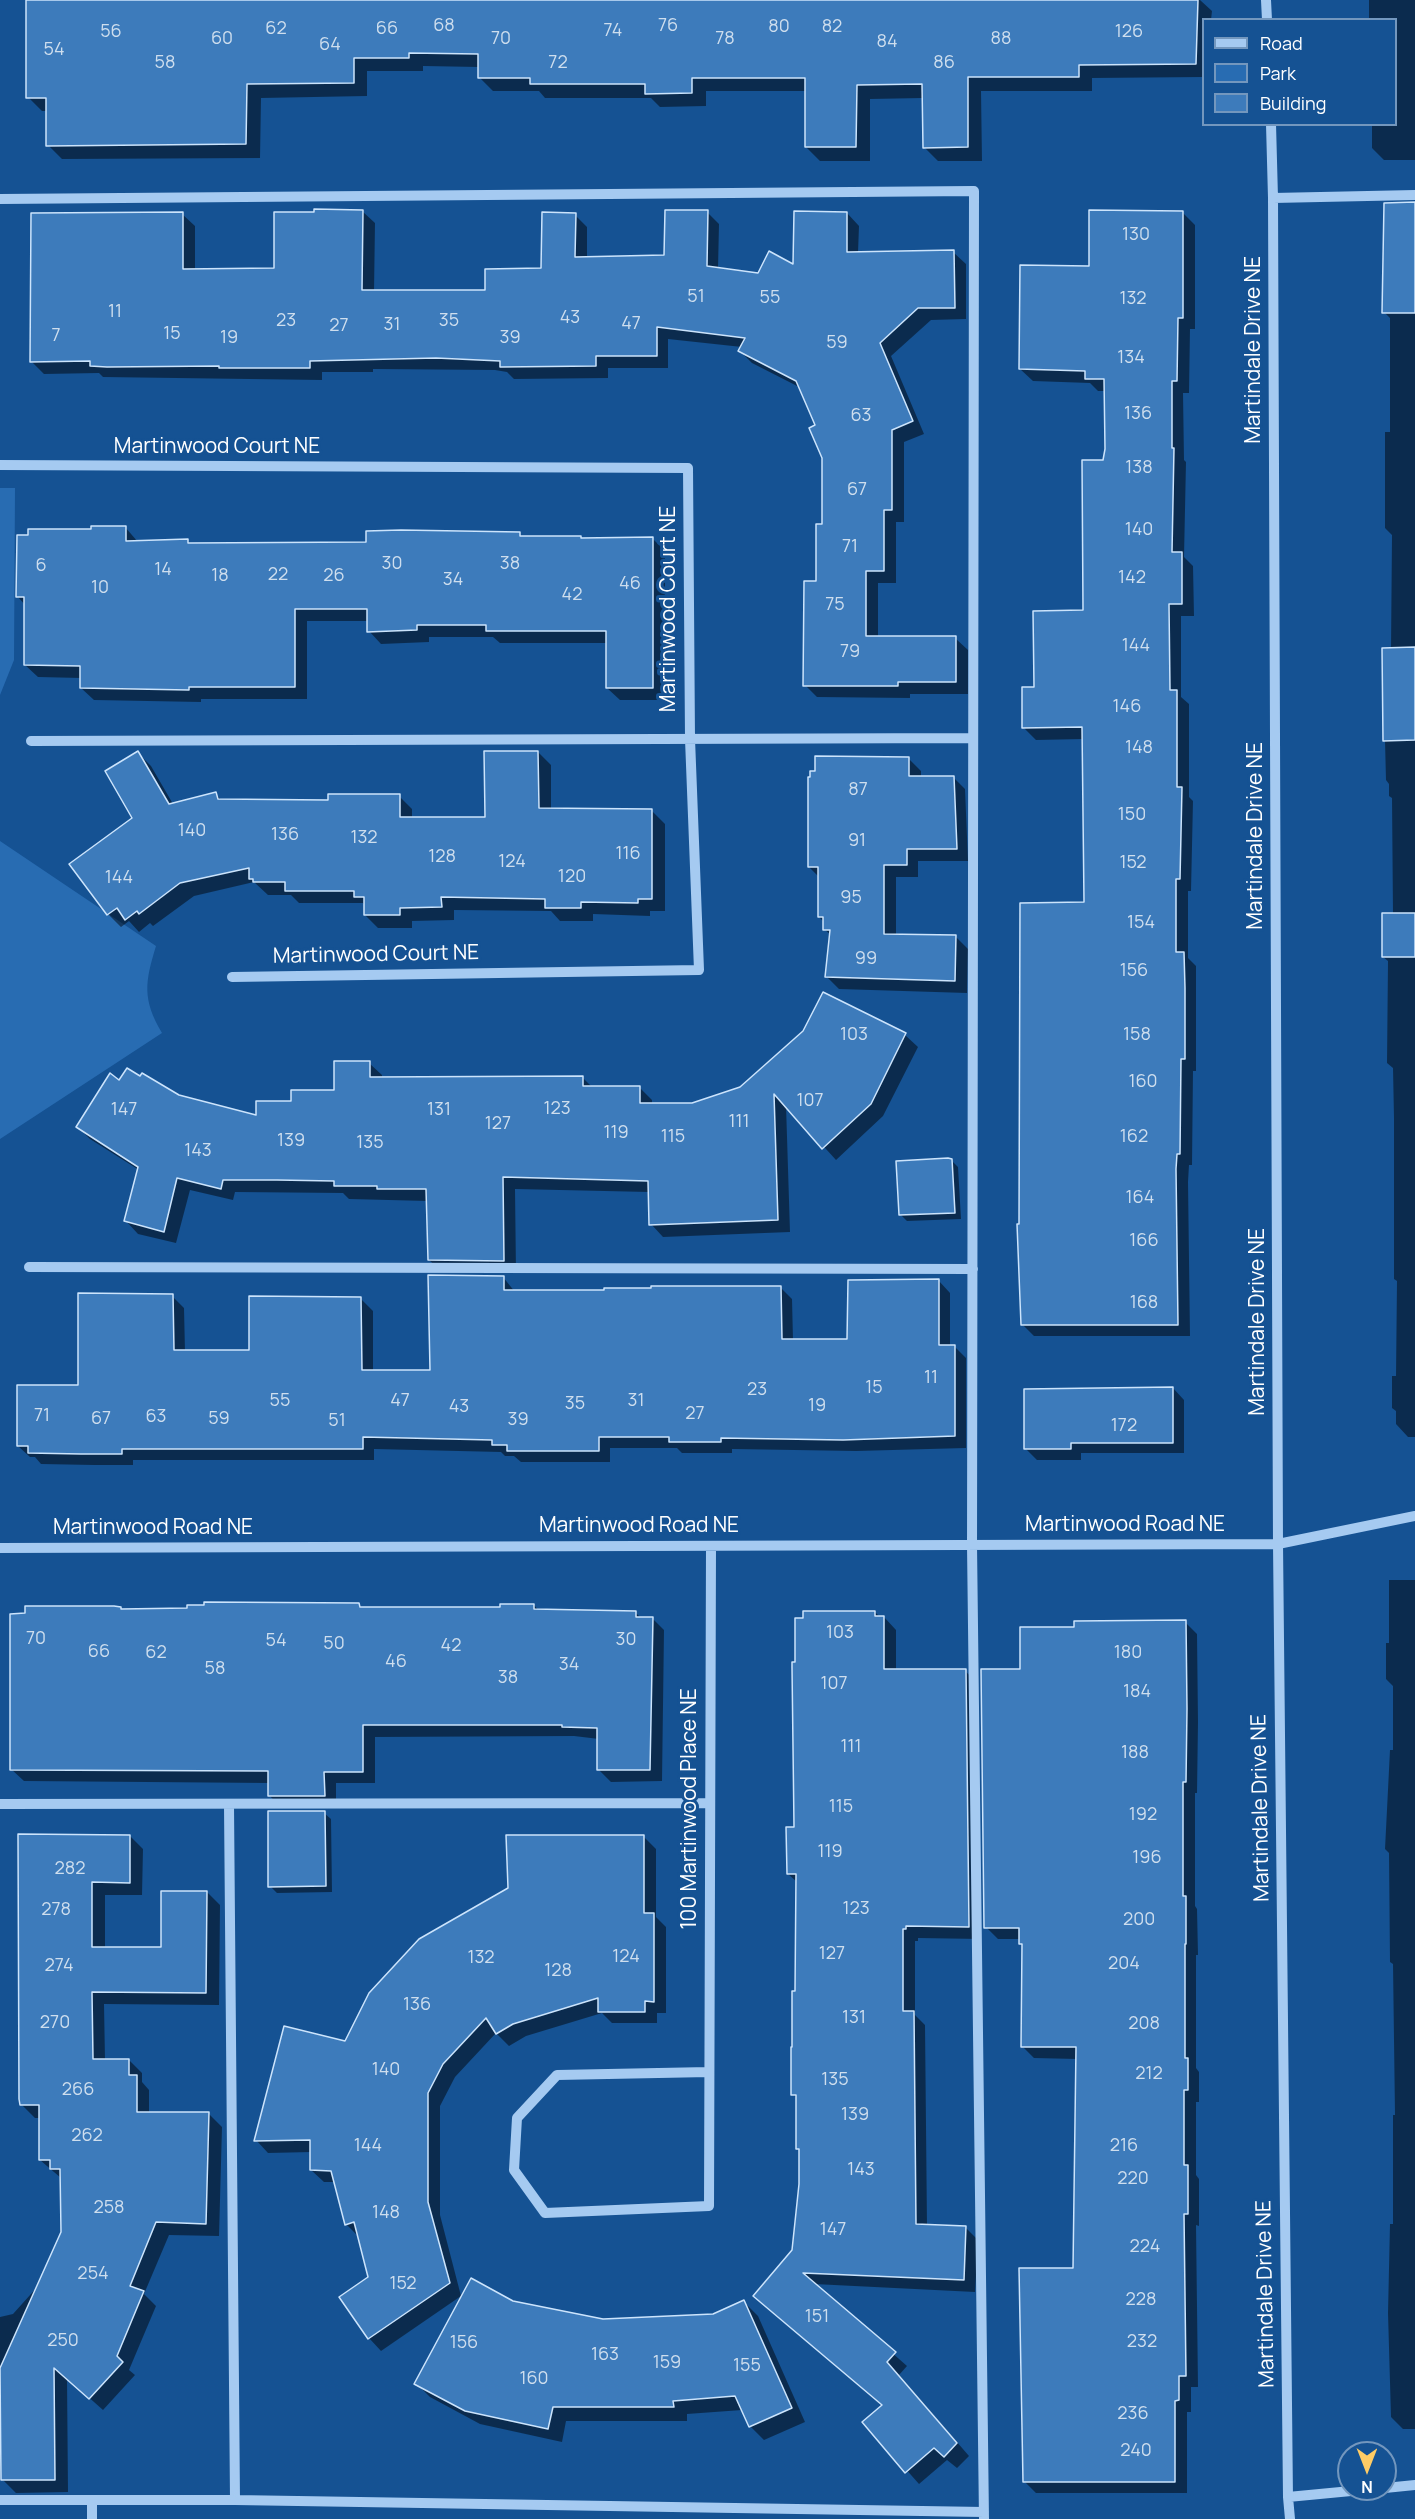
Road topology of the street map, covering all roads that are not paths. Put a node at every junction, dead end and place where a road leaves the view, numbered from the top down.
1 (1266, 0) edge
2 (1267, 18) edge
3 (1271, 126) edge
4 (1415, 195) edge
5 (1273, 198) junction
6 (0, 199) edge
7 (0, 465) edge
8 (974, 738) junction
9 (690, 739) junction
10 (31, 741) dead end
11 (232, 977) dead end
12 (29, 1267) dead end
13 (973, 1269) junction
14 (1415, 1516) edge
15 (1278, 1544) junction
16 (972, 1545) junction
17 (711, 1546) junction
18 (0, 1548) edge
19 (710, 1803) junction
20 (0, 1804) edge
21 (229, 1805) junction
22 (709, 2072) junction
23 (1415, 2485) edge
24 (1397, 2487) edge
25 (1337, 2493) edge
26 (1288, 2498) junction
27 (0, 2500) edge
28 (92, 2500) junction
29 (235, 2500) junction
30 (984, 2515) edge
31 (92, 2519) edge
32 (1290, 2519) edge

1 - 2 street
3 - 5 street, Martindale Drive NE
4 - 5 street
5 - 15 street, Martindale Drive NE
6 - 8 street
7 - 9 street, Martinwood Court NE
8 - 9 street
8 - 13 street
9 - 10 street
9 - 11 street, Martinwood Court NE
12 - 13 street
13 - 16 street
14 - 15 street, Martinwood Road NE
15 - 16 street, Martinwood Road NE
15 - 26 street, Martindale Drive NE
16 - 17 street, Martinwood Road NE
16 - 30 street
17 - 18 street, Martinwood Road NE
17 - 19 street, 100 Martinwood Place NE
19 - 21 street
19 - 22 street, 100 Martinwood Place NE
20 - 21 street
21 - 29 street
22 - 22 street, 100 Martinwood Place NE
23 - 24 street
25 - 26 street
26 - 32 street, Martindale Drive NE
27 - 28 street
28 - 29 street
28 - 31 street
29 - 30 street

